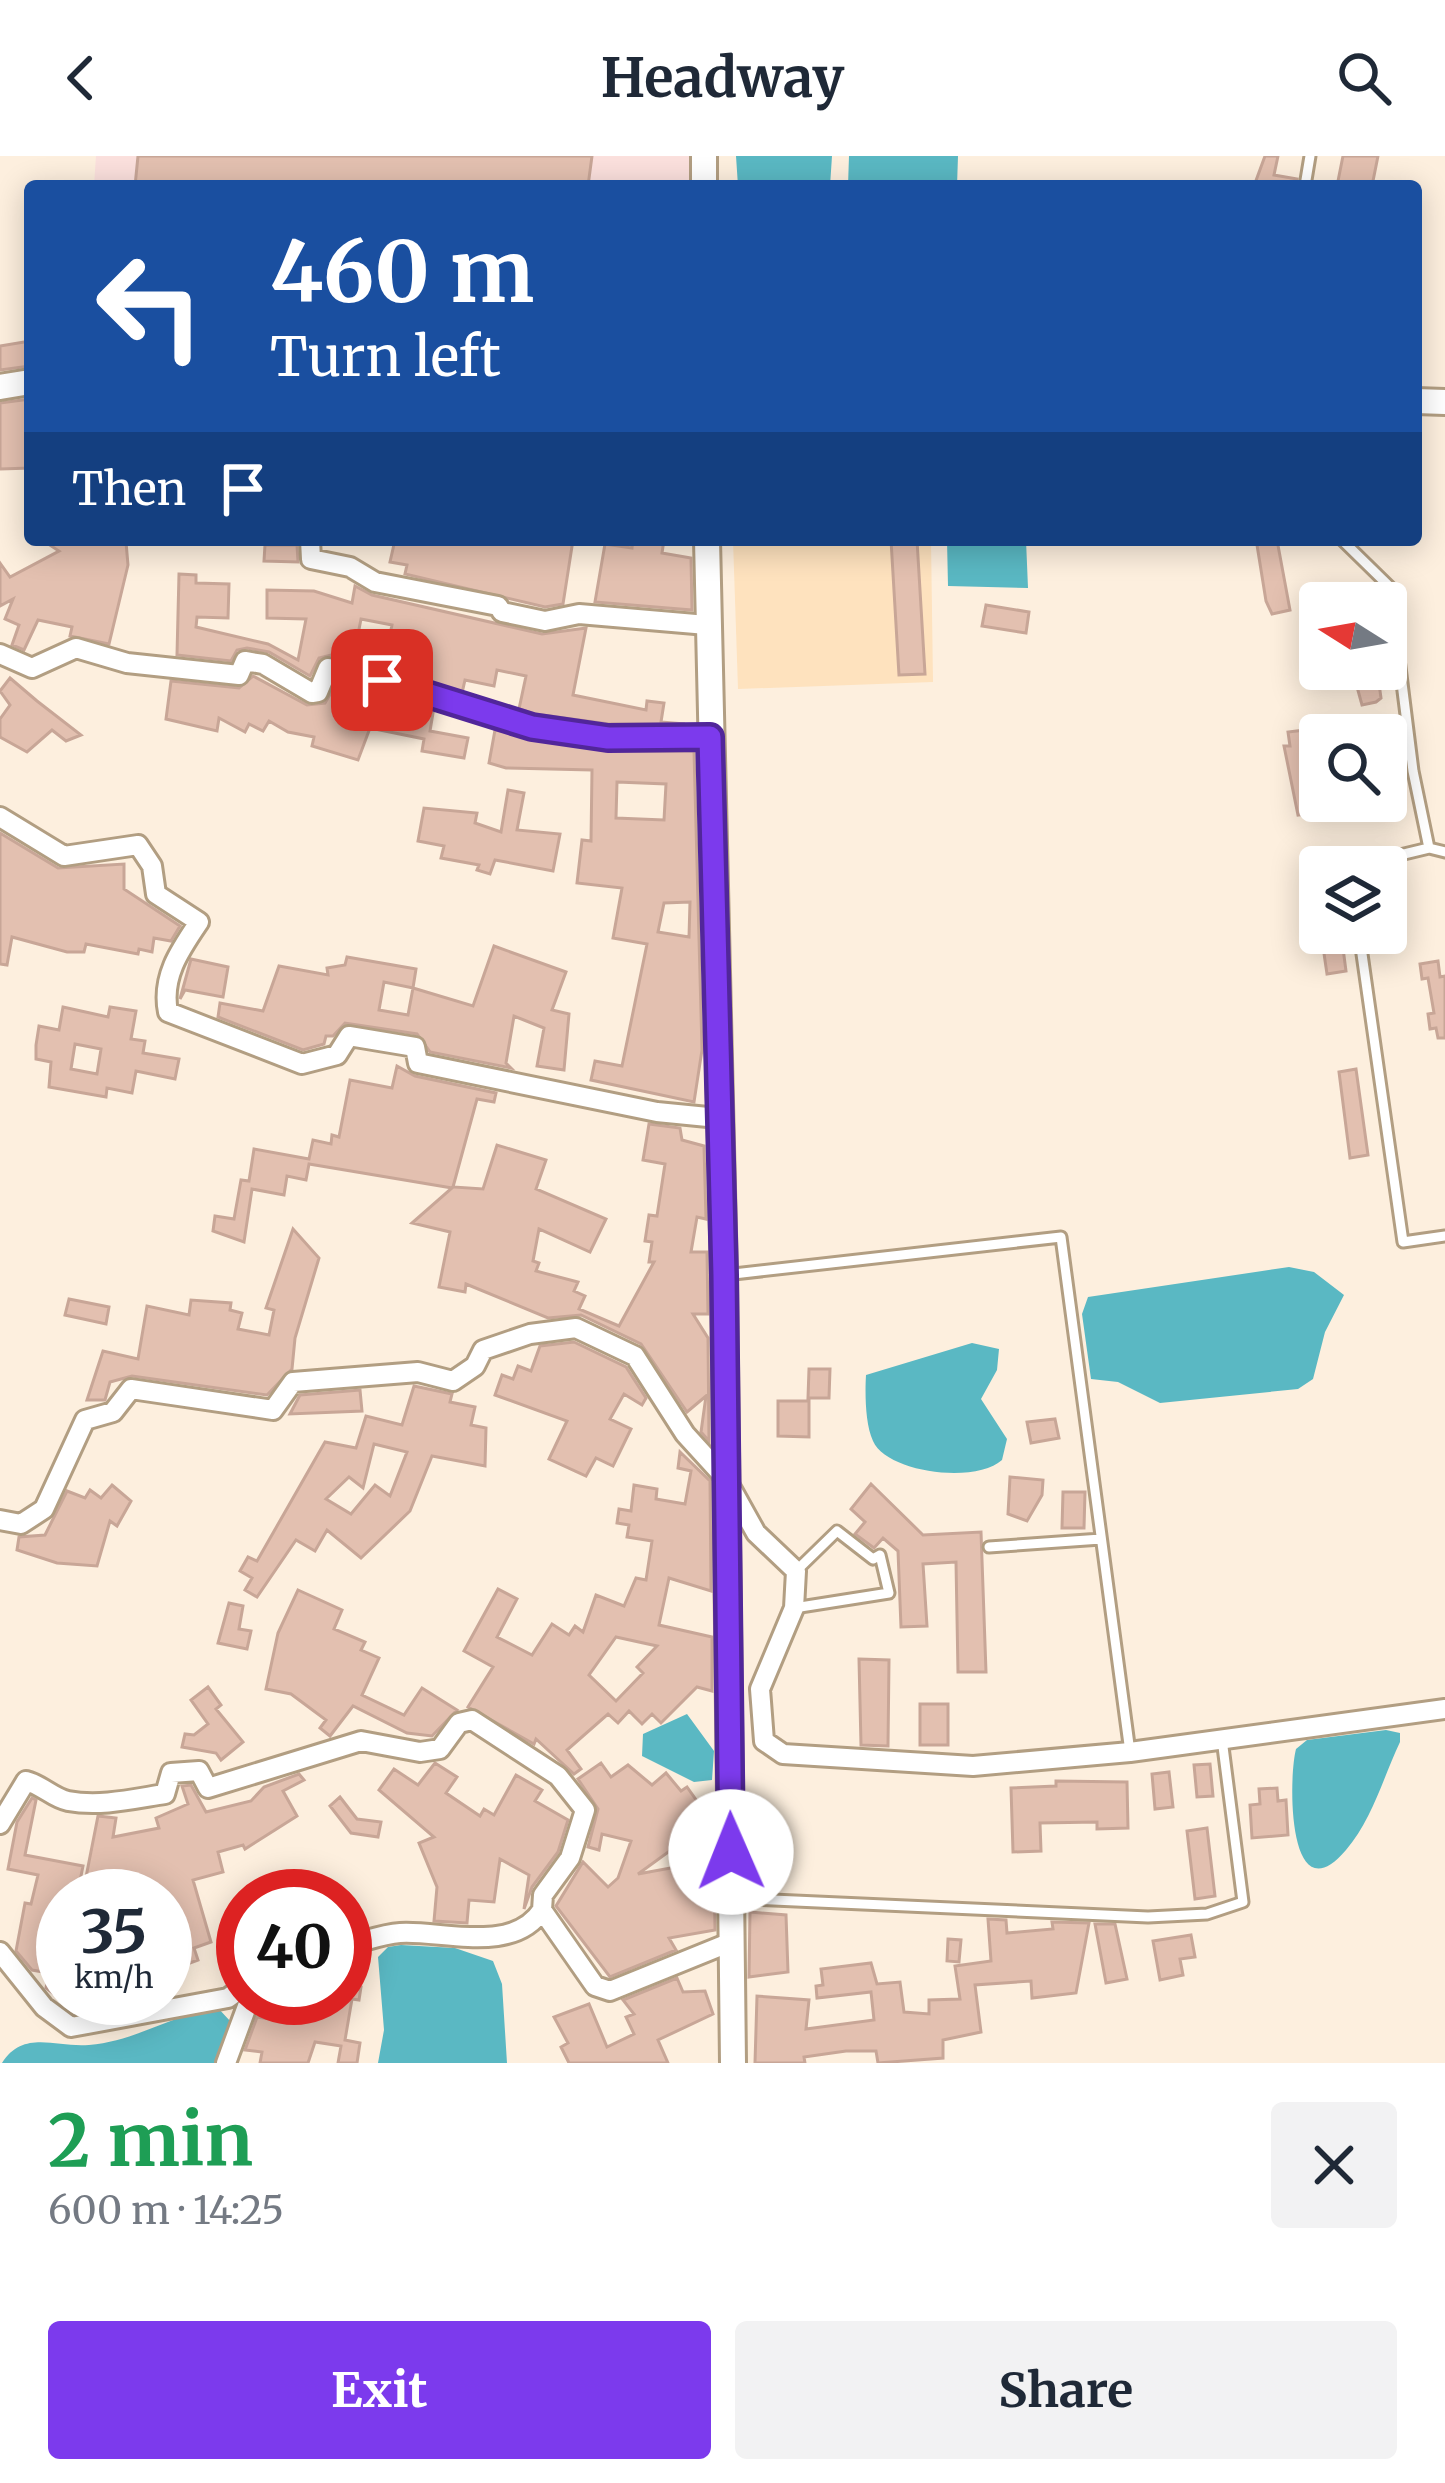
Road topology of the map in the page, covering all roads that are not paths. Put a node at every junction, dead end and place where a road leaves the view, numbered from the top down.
1 (310, 546) edge
2 (707, 546) edge
3 (1348, 546) edge
4 (707, 626) junction
5 (0, 654) edge
6 (710, 737) junction
7 (0, 817) edge
8 (1430, 848) junction
9 (1445, 852) edge
10 (1407, 853) edge
11 (1362, 954) edge
12 (718, 1118) junction
13 (1445, 1236) edge
14 (724, 1275) junction
15 (726, 1479) junction
16 (0, 1520) edge
17 (1101, 1539) junction
18 (989, 1546) dead end
19 (796, 1571) junction
20 (794, 1608) junction
21 (1445, 1709) edge
22 (1222, 1739) junction
23 (1130, 1752) junction
24 (0, 1824) edge
25 (731, 1898) junction
26 (542, 1910) junction
27 (372, 1939) edge
28 (730, 1942) junction
29 (0, 1952) edge
30 (216, 2000) edge
31 (240, 2025) edge
32 (226, 2063) edge
33 (733, 2063) edge

1 - 4 street
2 - 4 street
3 - 8 lane
4 - 6 street
5 - 6 street
6 - 12 street
7 - 12 street
8 - 9 lane
8 - 10 lane
11 - 13 lane
12 - 14 street
14 - 15 street
14 - 17 lane
15 - 16 street
15 - 19 street
15 - 25 street
17 - 18 lane
17 - 23 lane
19 - 20 street
19 - 20 lane
20 - 23 street
21 - 22 street
22 - 23 street
22 - 25 lane
24 - 26 street
25 - 28 street
26 - 27 street
26 - 28 street
28 - 33 street
29 - 30 street
31 - 32 street

